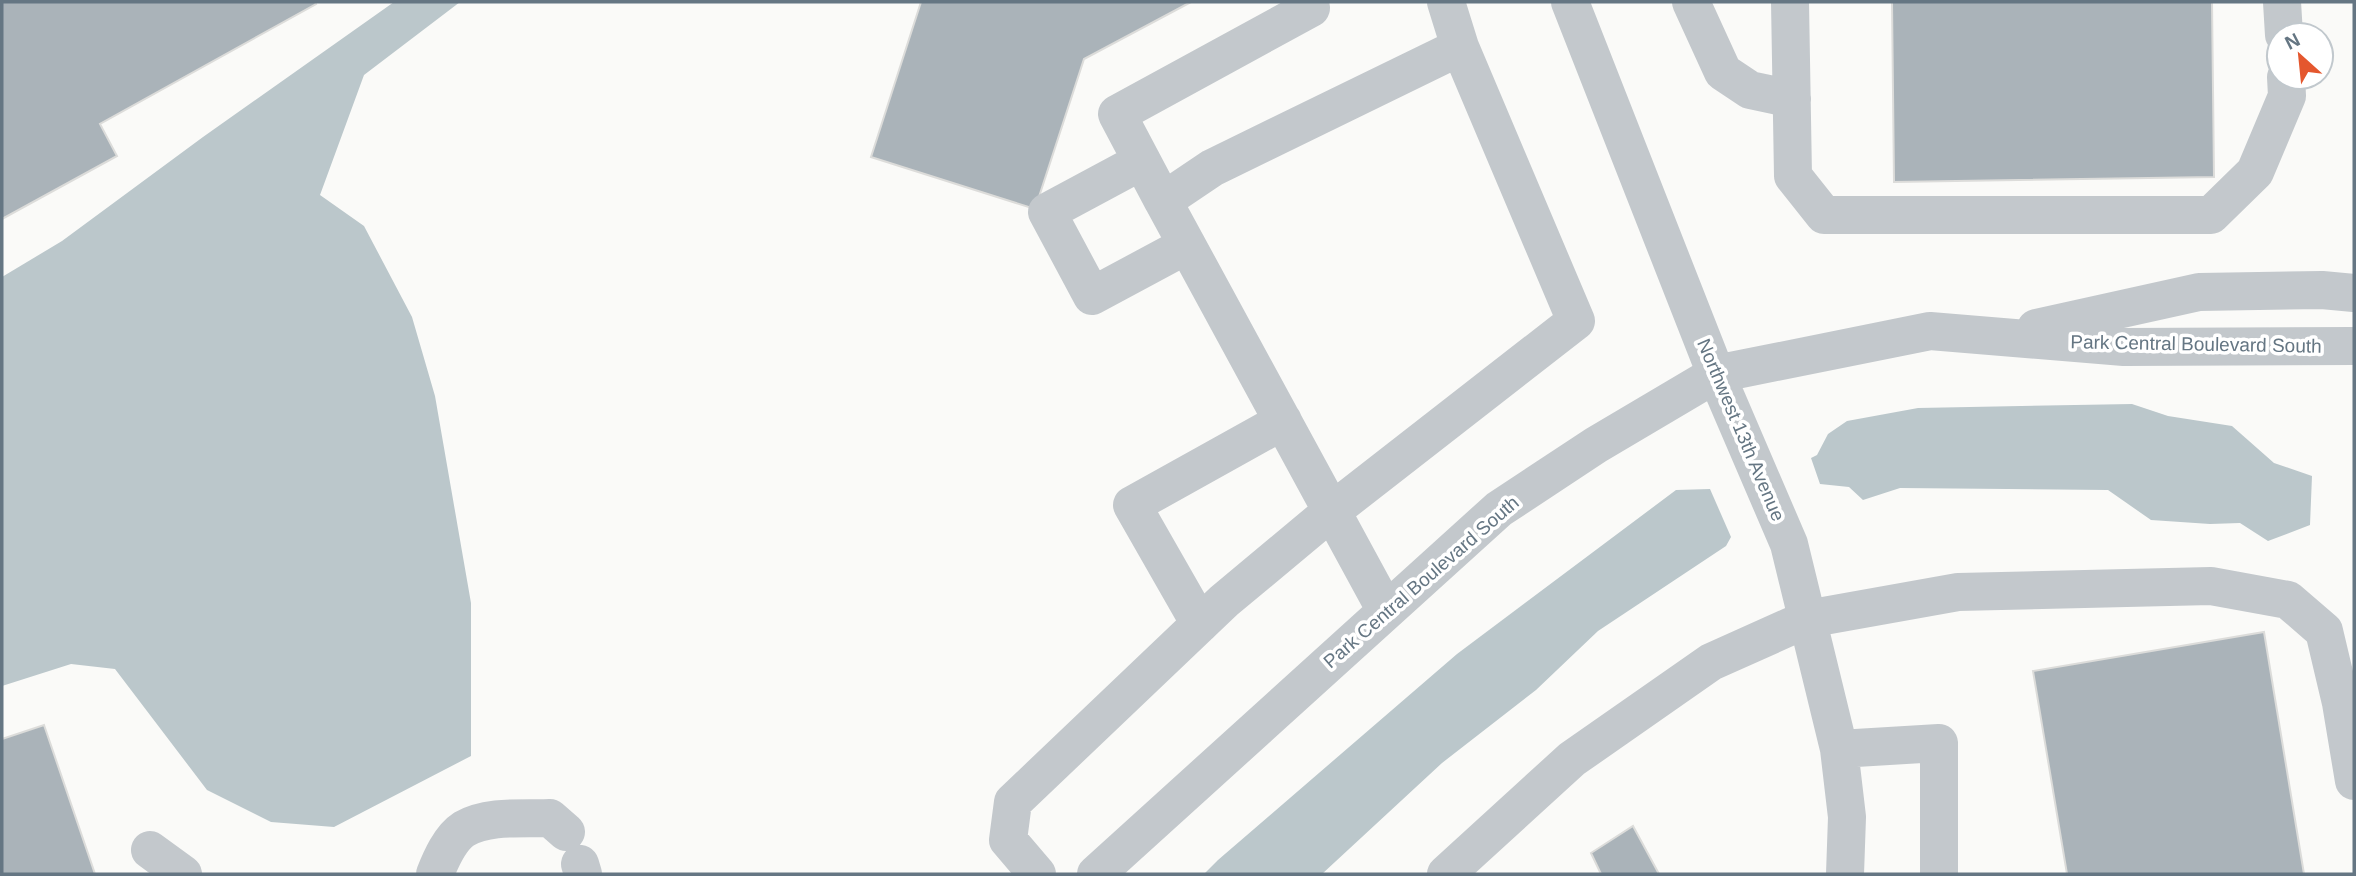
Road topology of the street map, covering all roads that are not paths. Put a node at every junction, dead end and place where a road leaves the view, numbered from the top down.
1 (1446, 2) edge
2 (1570, 2) edge
3 (1691, 2) edge
4 (1790, 2) edge
5 (2282, 2) edge
6 (1315, 4) edge
7 (2283, 21) edge
8 (1460, 47) junction
9 (2287, 91) edge
10 (1792, 99) junction
11 (1142, 161) junction
12 (1163, 201) junction
13 (1187, 245) junction
14 (2354, 293) edge
15 (1997, 337) junction
16 (2354, 346) edge
17 (1716, 374) junction
18 (1283, 421) junction
19 (1332, 511) junction
20 (1386, 611) junction
21 (1807, 619) junction
22 (1200, 624) junction
23 (1839, 749) junction
24 (2354, 782) edge
25 (150, 850) dead end
26 (577, 857) edge
27 (183, 874) edge
28 (435, 874) edge
29 (1037, 874) edge
30 (1096, 874) edge
31 (1446, 874) edge
32 (1845, 874) edge
33 (1939, 874) edge

1 - 8 street
2 - 17 street, Northwest 13th Avenue
3 - 10 street
4 - 10 street
5 - 7 street
6 - 11 street
8 - 12 street
8 - 19 street
9 - 10 street
11 - 12 street
11 - 13 street
12 - 13 street
13 - 18 street
14 - 15 street, Park Central Boulevard South
15 - 16 street, Park Central Boulevard South
15 - 17 street, Park Central Boulevard South
17 - 20 street, Park Central Boulevard South
17 - 21 street, Northwest 13th Avenue
18 - 19 street
18 - 22 street
19 - 20 street
19 - 22 street
20 - 30 street, Park Central Boulevard South
21 - 23 street, Northwest 13th Avenue
21 - 24 street
21 - 31 street
22 - 29 street
23 - 32 street, Northwest 13th Avenue
23 - 33 street
25 - 27 street
26 - 28 street

